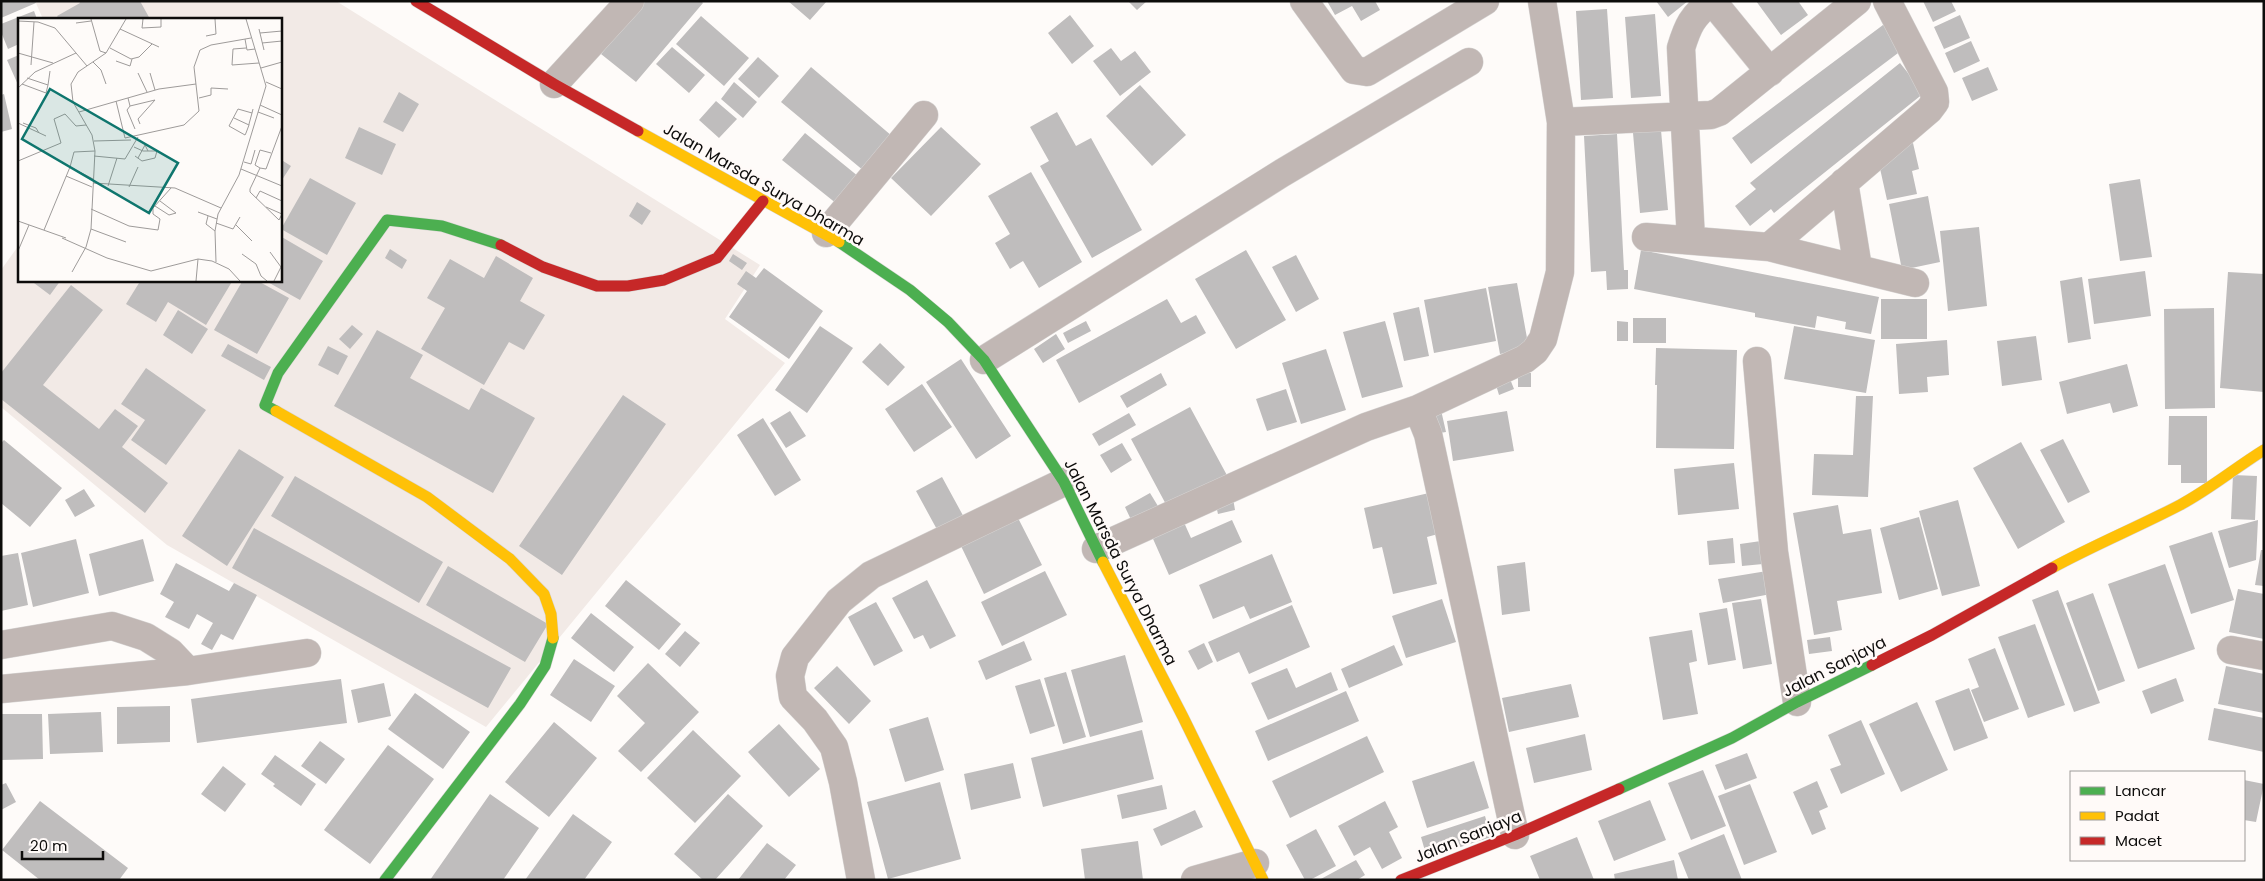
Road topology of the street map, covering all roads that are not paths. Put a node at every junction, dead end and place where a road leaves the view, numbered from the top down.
1 (416, 1) edge
2 (630, 1) edge
3 (1304, 1) edge
4 (1485, 1) edge
5 (1542, 1) edge
6 (1711, 1) edge
7 (1857, 1) edge
8 (1887, 1) edge
9 (1469, 62) dead end
10 (1770, 72) junction
11 (554, 84) junction
12 (924, 115) dead end
13 (1683, 116) junction
14 (1561, 122) junction
15 (1844, 182) junction
16 (762, 201) junction
17 (826, 234) junction
18 (1646, 237) dead end
19 (1691, 240) junction
20 (1769, 247) junction
21 (1858, 268) junction
22 (1915, 283) dead end
23 (984, 360) junction
24 (1757, 361) dead end
25 (1418, 409) junction
26 (2264, 450) edge
27 (1064, 482) junction
28 (1096, 549) junction
29 (1, 645) edge
30 (2232, 650) dead end
31 (307, 653) dead end
32 (2264, 656) edge
33 (188, 671) junction
34 (1, 689) edge
35 (1796, 702) junction
36 (1515, 835) junction
37 (1259, 871) edge
38 (385, 880) edge
39 (861, 880) edge
40 (1195, 880) edge
41 (1402, 880) edge

1 - 11 main road, Jalan Marsda Surya Dharma
2 - 11 street
3 - 4 street
5 - 14 street
6 - 10 street
6 - 13 street
7 - 10 street
8 - 15 street
9 - 23 street
10 - 13 street
11 - 16 main road, Jalan Marsda Surya Dharma
12 - 17 street
13 - 14 street
13 - 19 street
14 - 25 street
15 - 20 street
15 - 21 street
16 - 17 main road, Jalan Marsda Surya Dharma
16 - 38 main road
17 - 23 main road, Jalan Marsda Surya Dharma
18 - 19 street
19 - 20 street
20 - 21 street
21 - 22 street
23 - 27 main road, Jalan Marsda Surya Dharma
24 - 35 street
25 - 28 street
25 - 36 street
26 - 35 main road, Jalan Sanjaya
27 - 28 main road, Jalan Marsda Surya Dharma
27 - 39 street
28 - 37 main road, Jalan Marsda Surya Dharma
29 - 33 street
30 - 32 street
31 - 33 street
33 - 34 street
35 - 36 main road, Jalan Sanjaya
36 - 41 main road, Jalan Sanjaya
37 - 40 street

